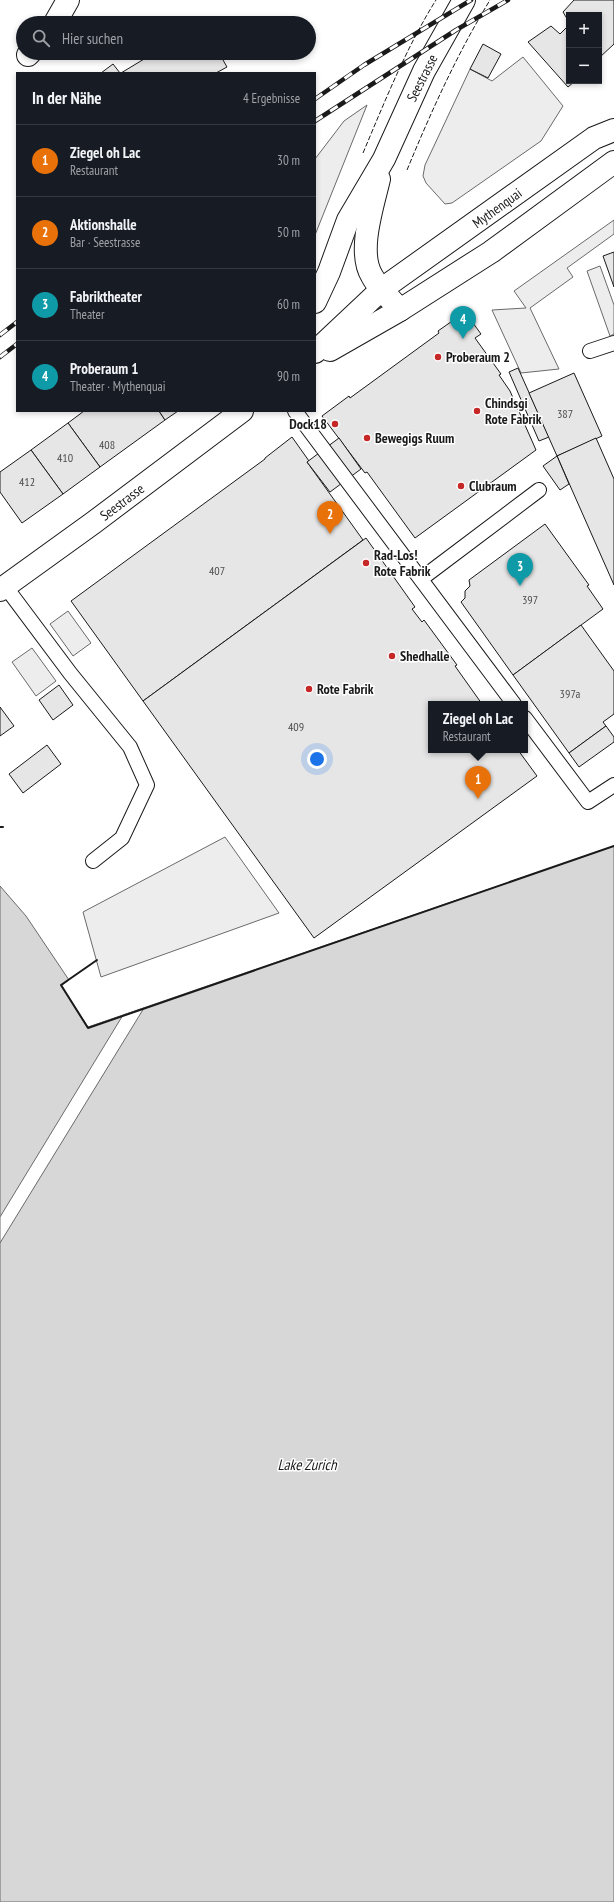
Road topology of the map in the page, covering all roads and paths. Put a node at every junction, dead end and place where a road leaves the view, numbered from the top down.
1 (68, 0) edge
2 (464, 0) edge
3 (59, 16) edge
4 (614, 130) edge
5 (384, 159) junction
6 (614, 162) edge
7 (382, 289) junction
8 (316, 300) edge
9 (400, 310) junction
10 (614, 343) edge
11 (316, 351) edge
12 (590, 352) dead end
13 (316, 357) edge
14 (241, 412) edge
15 (296, 412) edge
16 (539, 490) dead end
17 (421, 579) junction
18 (2, 588) edge
19 (512, 701) edge
20 (528, 722) edge
21 (614, 785) edge
22 (93, 861) dead end

1 - 3 main road
2 - 5 main road, Seestrasse
4 - 7 main road, Mythenquai
5 - 7 main road, Seestrasse
5 - 8 main road, Seestrasse
6 - 9 main road
7 - 9 main road, Seestrasse
7 - 11 main road
9 - 13 main road
10 - 12 lane
14 - 18 main road, Seestrasse
15 - 17 lane
16 - 17 lane
17 - 19 lane
18 - 22 lane
20 - 21 lane

